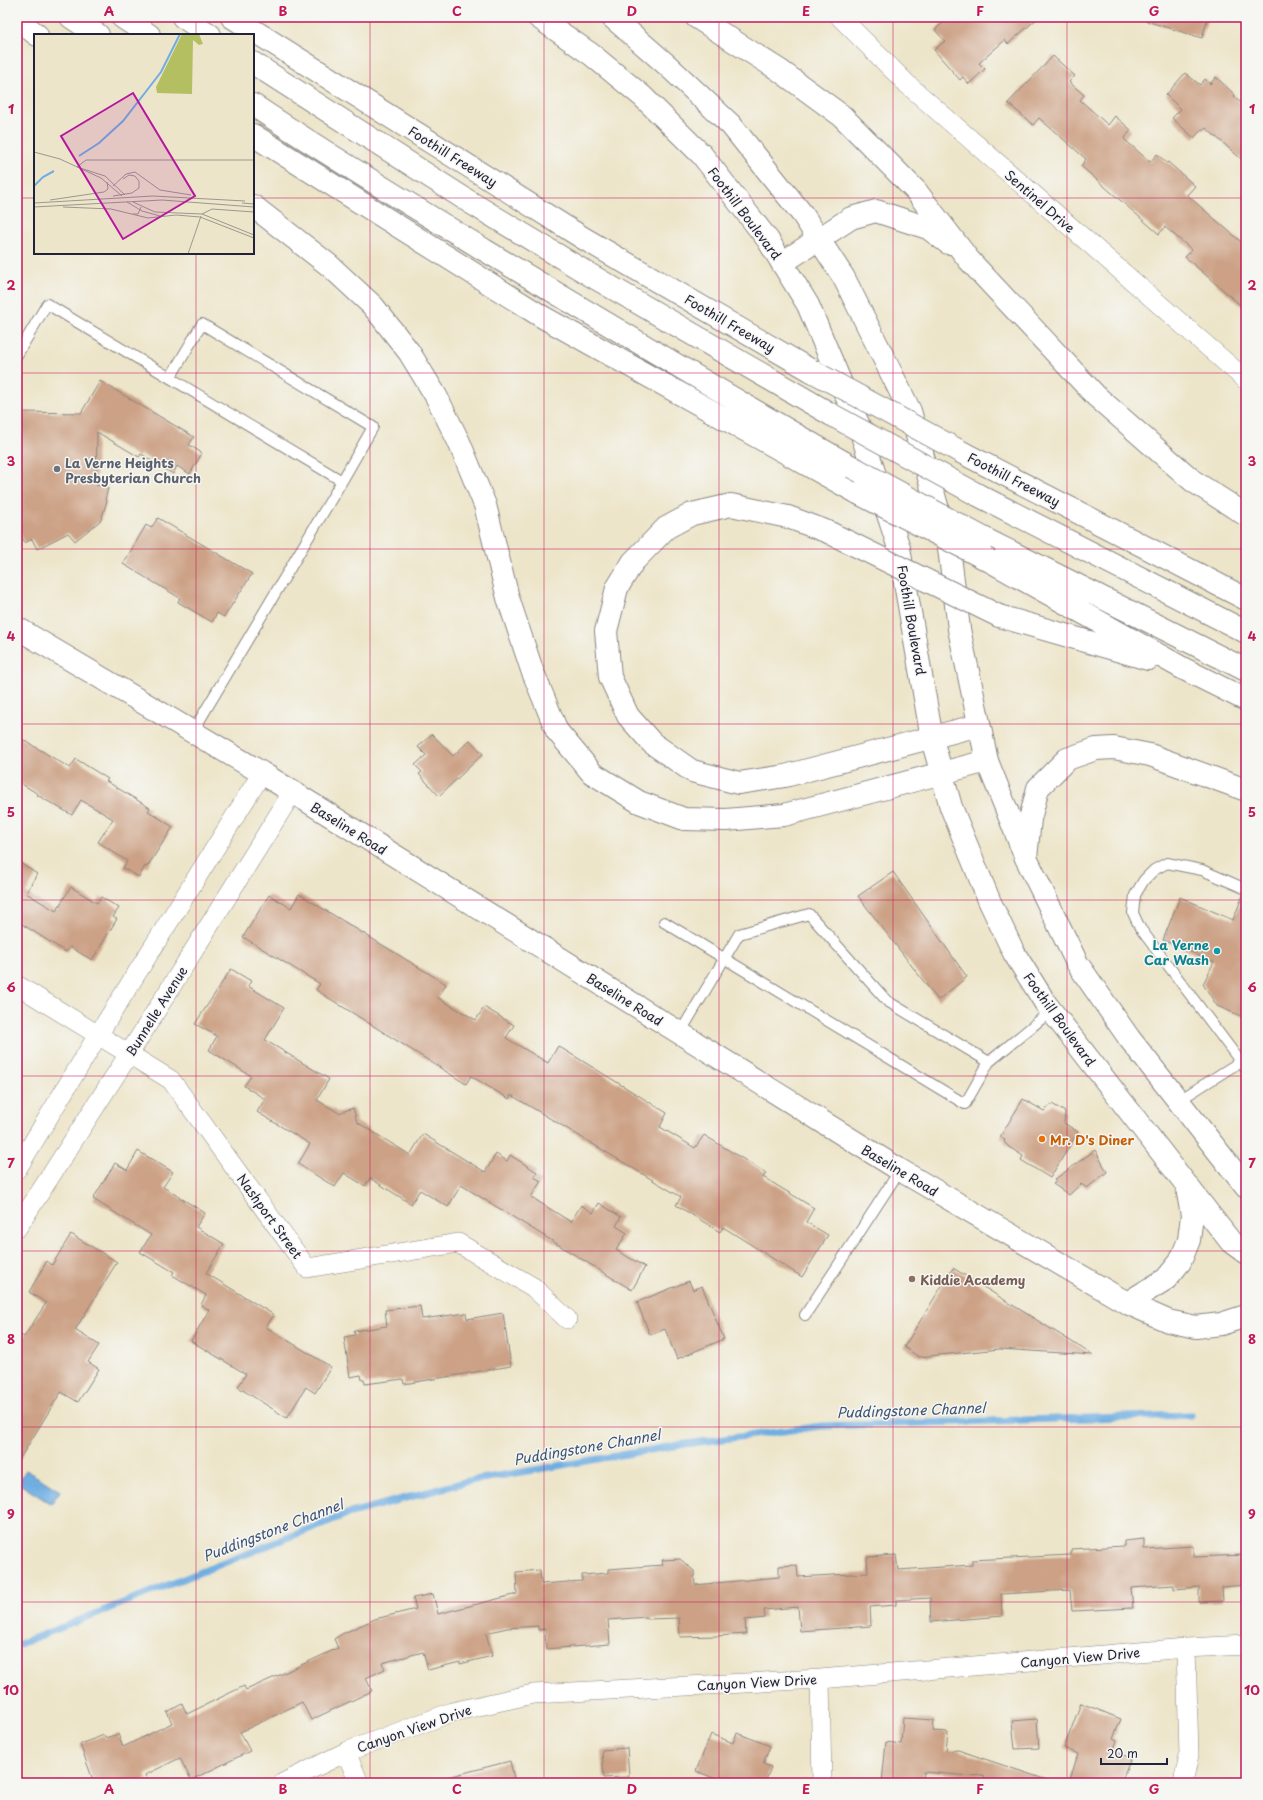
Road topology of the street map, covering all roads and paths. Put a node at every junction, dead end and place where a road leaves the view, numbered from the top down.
1 (72, 17) edge
2 (122, 17) edge
3 (183, 17) edge
4 (232, 17) edge
5 (538, 17) edge
6 (612, 17) edge
7 (696, 17) edge
8 (17, 19) edge
9 (849, 20) edge
10 (36, 34) edge
11 (97, 34) edge
12 (148, 34) edge
13 (208, 34) edge
14 (254, 64) edge
15 (254, 106) edge
16 (254, 136) edge
17 (254, 207) edge
18 (818, 238) junction
19 (969, 260) junction
20 (782, 263) junction
21 (17, 355) edge
22 (170, 378) junction
23 (1246, 380) edge
24 (342, 481) junction
25 (1246, 515) edge
26 (1246, 599) edge
27 (17, 628) edge
28 (1246, 632) edge
29 (1184, 669) junction
30 (1246, 670) edge
31 (1246, 700) edge
32 (979, 725) junction
33 (192, 733) junction
34 (932, 739) junction
35 (987, 761) junction
36 (941, 772) junction
37 (262, 773) junction
38 (1246, 790) edge
39 (292, 792) junction
40 (1026, 858) junction
41 (1246, 889) edge
42 (664, 922) dead end
43 (724, 959) junction
44 (17, 985) edge
45 (1051, 1011) junction
46 (680, 1033) junction
47 (98, 1035) junction
48 (129, 1054) junction
49 (989, 1062) junction
50 (1244, 1063) edge
51 (1178, 1101) junction
52 (17, 1169) edge
53 (900, 1170) junction
54 (1186, 1183) junction
55 (1246, 1187) edge
56 (17, 1228) edge
57 (1246, 1253) edge
58 (1127, 1303) junction
59 (805, 1315) dead end
60 (1246, 1316) edge
61 (567, 1318) dead end
62 (1246, 1645) edge
63 (1186, 1648) junction
64 (820, 1679) junction
65 (346, 1752) junction
66 (283, 1783) edge
67 (359, 1783) edge
68 (822, 1783) edge
69 (1183, 1783) edge

1 - 11 main road
2 - 12 main road
3 - 13 main road
4 - 26 main road, Foothill Freeway, bridge
5 - 20 main road, Foothill Boulevard
6 - 18 main road
7 - 19 main road
8 - 10 main road
9 - 23 street, Sentinel Drive
14 - 28 main road, bridge
15 - 30 main road, bridge
16 - 29 main road, bridge
17 - 36 main road
18 - 19 main road
18 - 20 main road
18 - 32 main road
19 - 25 main road
20 - 34 main road, Foothill Boulevard
21 - 22 lane
22 - 24 lane
22 - 24 lane
24 - 33 lane
27 - 33 main road, Baseline Road
29 - 31 main road
29 - 34 main road, bridge
32 - 34 main road
32 - 35 main road
33 - 37 main road, Baseline Road
34 - 36 main road, Foothill Boulevard
35 - 36 main road
35 - 40 main road
36 - 45 main road, Foothill Boulevard
37 - 39 main road, Baseline Road
37 - 47 street
38 - 40 main road
39 - 46 main road, Baseline Road
39 - 48 street, Bunnelle Avenue
40 - 51 main road
41 - 50 lane
42 - 43 lane
43 - 46 lane
43 - 49 lane
43 - 49 lane
44 - 47 street, Nashport Street
45 - 49 lane
45 - 54 main road, Foothill Boulevard
46 - 53 main road, Baseline Road
47 - 48 street, Nashport Street
47 - 52 street
48 - 56 street, Bunnelle Avenue
48 - 61 street, Nashport Street
50 - 51 lane
51 - 55 main road
53 - 58 main road, Baseline Road
53 - 59 lane
54 - 57 main road, Foothill Boulevard
54 - 58 main road
58 - 60 main road, Baseline Road
62 - 63 street, Canyon View Drive
63 - 64 street, Canyon View Drive
63 - 69 street
64 - 65 street, Canyon View Drive
64 - 68 street
65 - 66 street, Canyon View Drive
65 - 67 street

